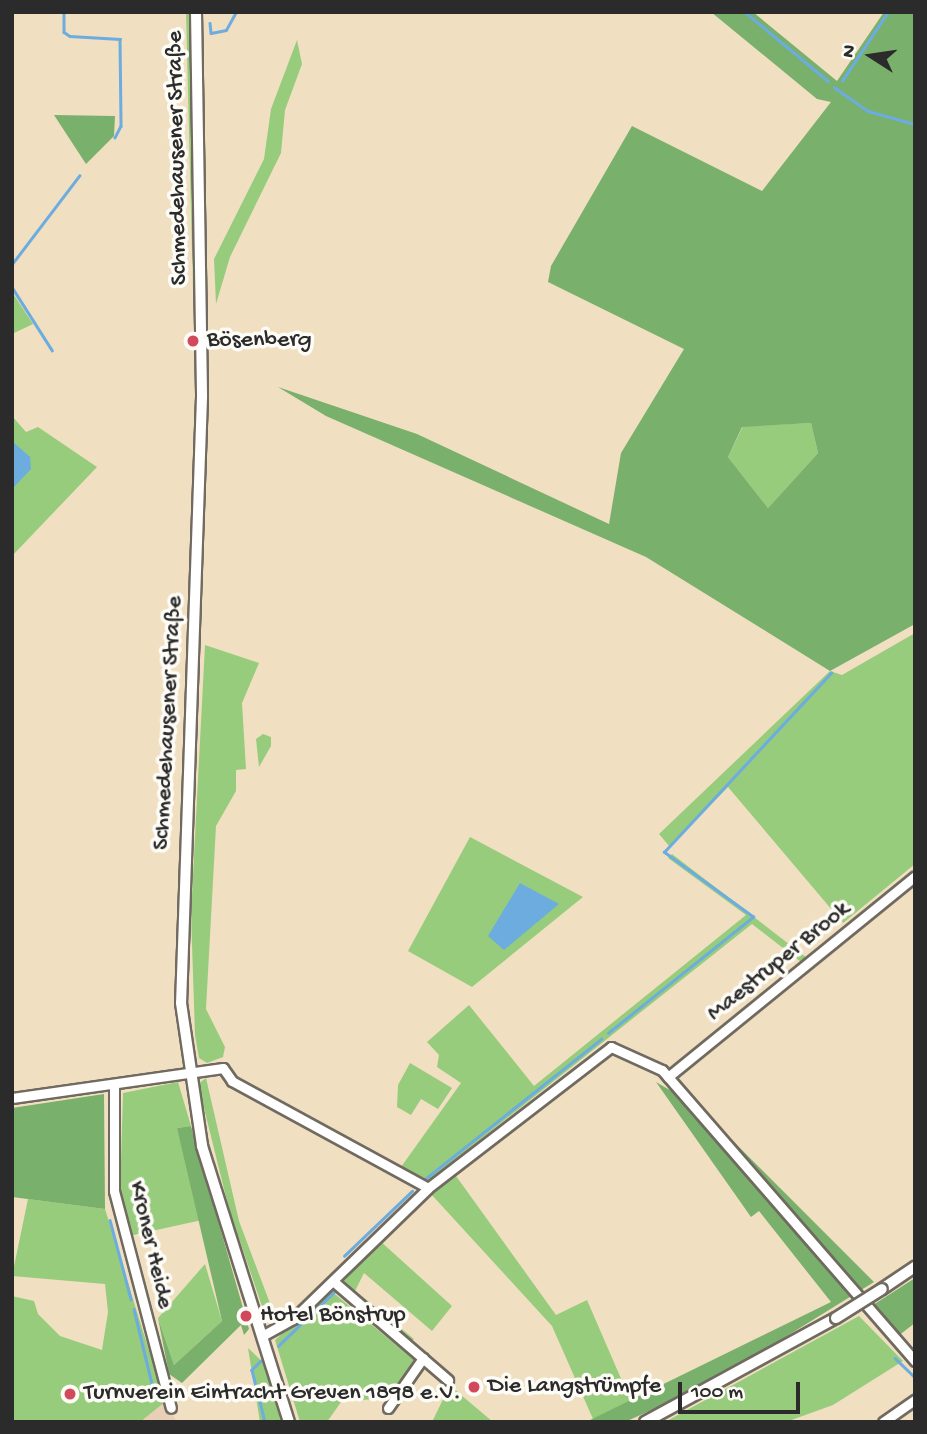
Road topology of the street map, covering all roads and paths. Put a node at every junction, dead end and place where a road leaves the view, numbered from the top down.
1 (196, 12) edge
2 (915, 876) edge
3 (189, 1076) junction
4 (668, 1077) junction
5 (114, 1087) junction
6 (12, 1098) edge
7 (428, 1188) junction
8 (915, 1267) edge
9 (333, 1281) junction
10 (261, 1336) junction
11 (422, 1358) junction
12 (915, 1361) edge
13 (447, 1380) dead end
14 (915, 1399) edge
15 (171, 1408) dead end
16 (388, 1408) dead end
17 (289, 1422) edge
18 (645, 1422) edge
19 (883, 1422) edge

1 - 3 main road, Schmedehausener Straße
2 - 4 street, Maestruper Brook
3 - 5 street
3 - 7 street
3 - 10 main road, Schmedehausener Straße
4 - 7 street
4 - 12 street
5 - 6 street
5 - 15 street, Kroner Heide
7 - 9 street
8 - 18 main road, bridge
9 - 10 street
9 - 11 street
10 - 17 main road, Schmedehausener Straße
11 - 13 street
11 - 16 street
14 - 19 street

